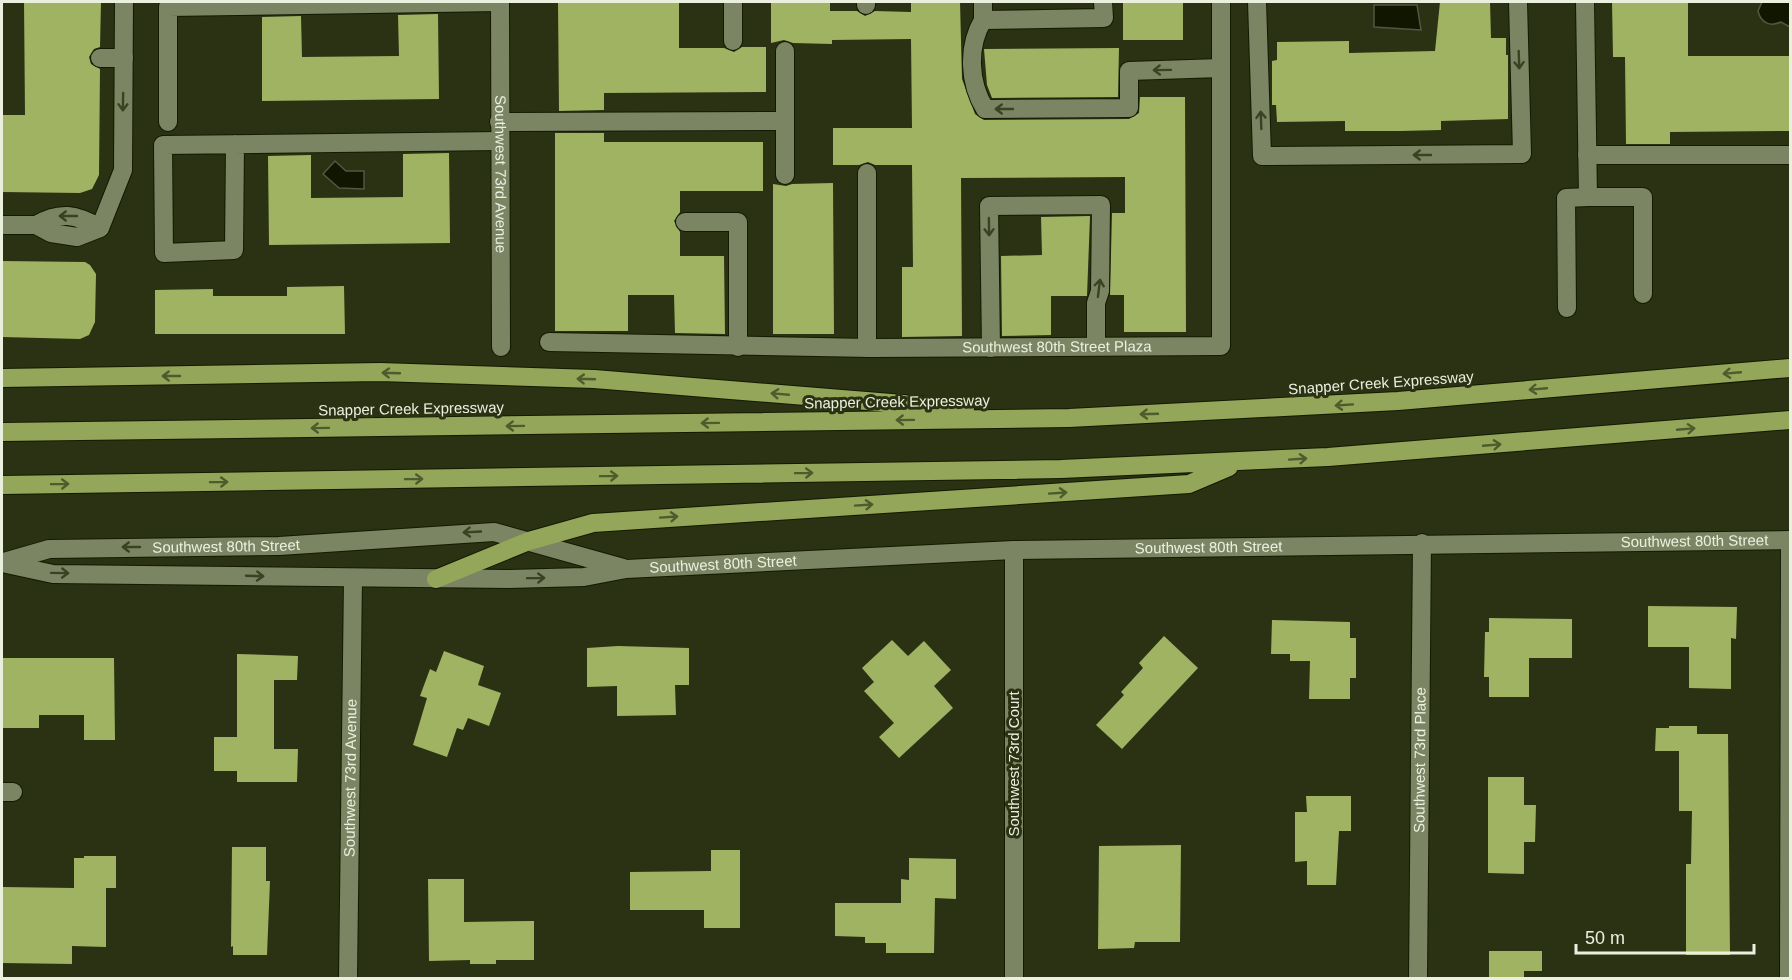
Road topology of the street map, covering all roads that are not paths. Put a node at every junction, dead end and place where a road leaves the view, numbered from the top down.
1 (124, 2) edge
2 (500, 2) edge
3 (734, 2) edge
4 (983, 2) edge
5 (1104, 2) edge
6 (1221, 2) edge
7 (1257, 2) edge
8 (1518, 2) edge
9 (1585, 2) edge
10 (983, 20) junction
11 (734, 41) dead end
12 (785, 51) dead end
13 (100, 58) dead end
14 (124, 58) junction
15 (1221, 68) junction
16 (785, 121) junction
17 (168, 122) dead end
18 (499, 122) junction
19 (499, 141) junction
20 (235, 144) junction
21 (1587, 154) junction
22 (1791, 154) edge
23 (867, 173) dead end
24 (785, 175) dead end
25 (1588, 197) junction
26 (685, 222) dead end
27 (2, 225) edge
28 (1643, 294) dead end
29 (1567, 308) dead end
30 (549, 342) dead end
31 (1096, 346) junction
32 (501, 347) dead end
33 (738, 347) junction
34 (867, 348) junction
35 (991, 348) junction
36 (1791, 368) edge
37 (2, 378) edge
38 (1069, 418) junction
39 (1791, 420) edge
40 (2, 432) edge
41 (1239, 462) junction
42 (2, 484) edge
43 (1790, 540) edge
44 (529, 541) junction
45 (1422, 543) junction
46 (1014, 550) junction
47 (2, 563) edge
48 (626, 568) junction
49 (352, 579) junction
50 (436, 579) junction
51 (348, 978) edge
52 (1014, 978) edge
53 (1418, 978) edge
54 (1789, 978) edge

1 - 14 street
2 - 17 street
2 - 18 street, Southwest 73rd Avenue
3 - 11 street
4 - 10 street
5 - 10 street
6 - 15 street, Southwest 80th Street Plaza
8 -> 7 street
9 - 21 street
15 -> 10 street
12 - 16 street
13 - 14 street
14 -> 27 street
15 - 31 street, Southwest 80th Street Plaza
16 - 18 street
16 - 24 street
18 - 19 street, Southwest 73rd Avenue
19 - 20 street
19 - 32 street, Southwest 73rd Avenue
20 - 20 street
21 - 22 street
21 - 25 street
23 - 34 street
25 - 28 street
25 - 29 street
26 - 33 street
30 - 33 street, Southwest 80th Street Plaza
31 - 35 street, Southwest 80th Street Plaza
31 -> 35 street
33 - 34 street, Southwest 80th Street Plaza
34 - 35 street, Southwest 80th Street Plaza
36 -> 38 highway, Snapper Creek Expressway
38 -> 37 highway
38 -> 40 highway, Snapper Creek Expressway
41 -> 39 highway
42 -> 41 highway
44 -> 41 highway
43 - 45 street, Southwest 80th Street
43 - 54 street
44 -> 47 street, Southwest 80th Street
44 - 48 street, Southwest 80th Street
44 - 50 highway
45 - 46 street, Southwest 80th Street
45 - 53 street, Southwest 73rd Place
46 - 48 street, Southwest 80th Street
46 - 52 street, Southwest 73rd Court
47 -> 49 street, Southwest 80th Street
50 -> 48 street, Southwest 80th Street
49 - 50 street, Southwest 80th Street
49 - 51 street, Southwest 73rd Avenue

